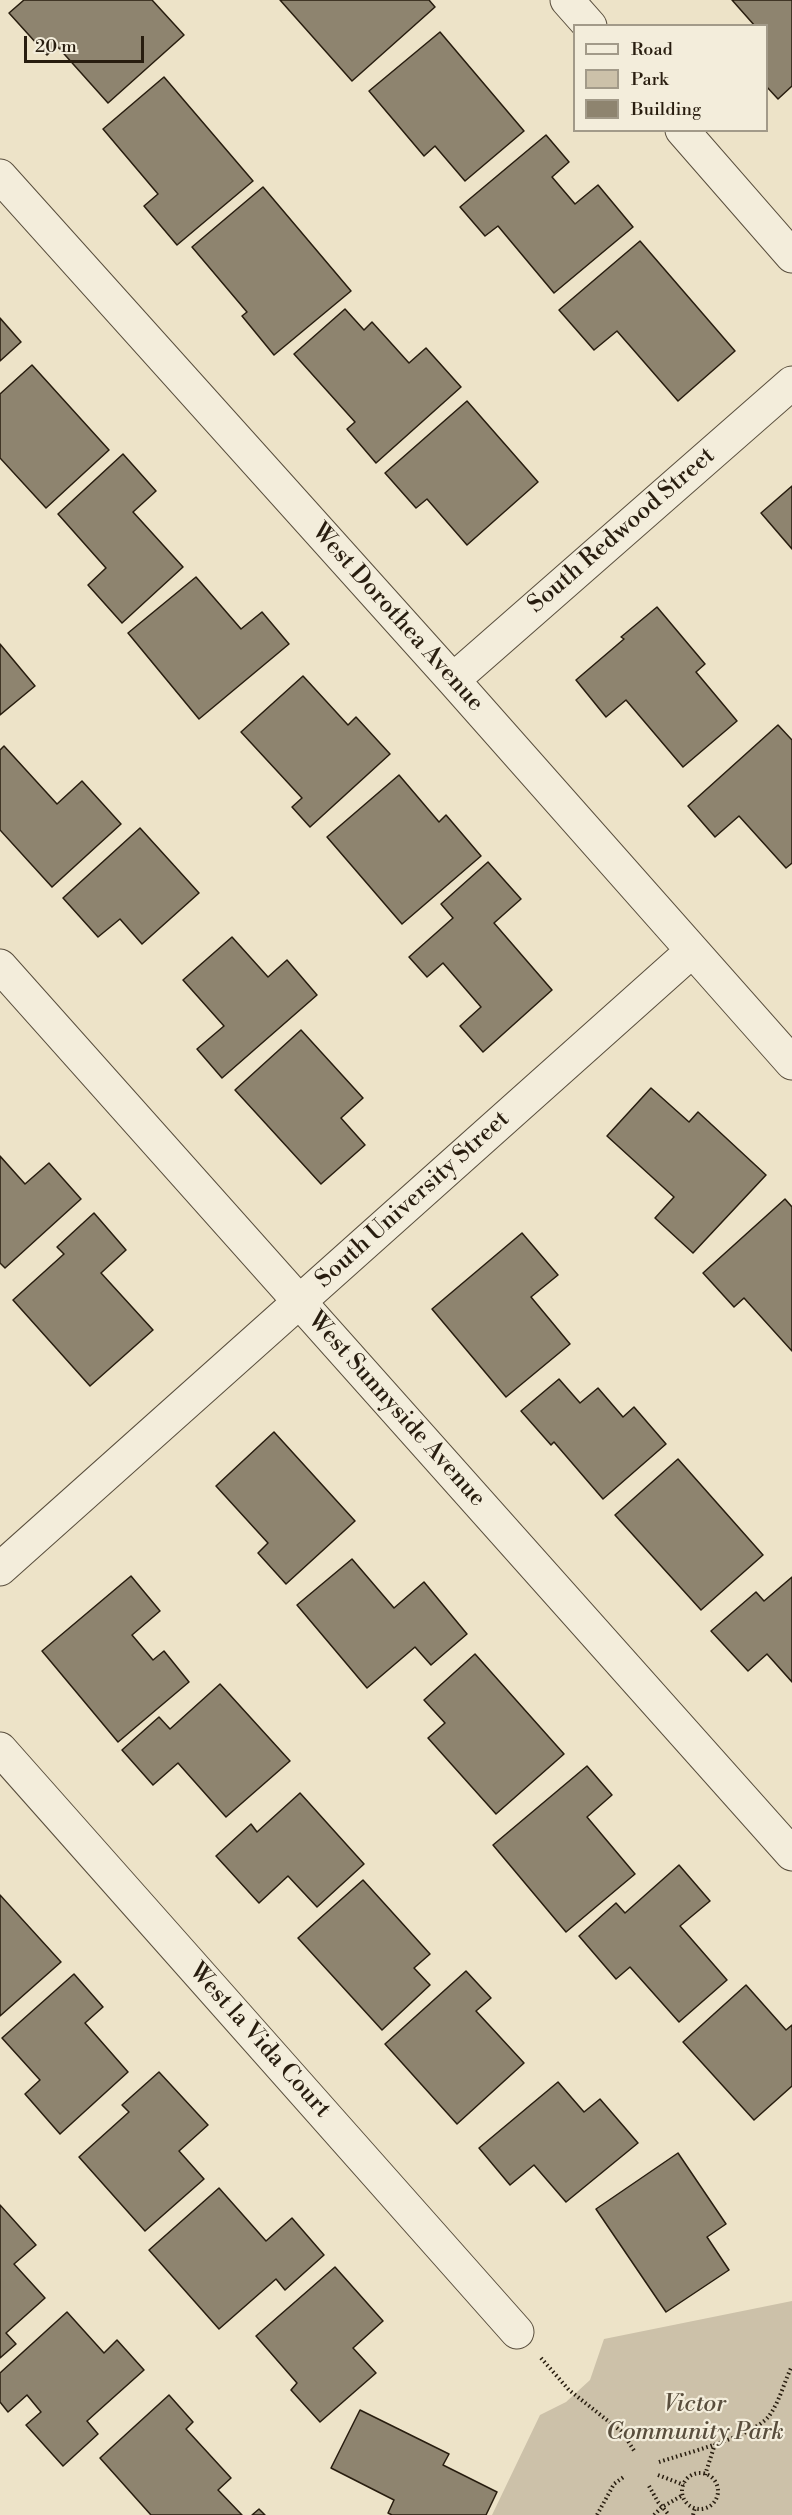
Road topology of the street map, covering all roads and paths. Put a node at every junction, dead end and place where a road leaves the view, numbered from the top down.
1 (567, 0) edge
2 (588, 24) edge
3 (684, 132) edge
4 (0, 176) edge
5 (792, 256) edge
6 (792, 383) edge
7 (453, 680) junction
8 (692, 951) junction
9 (0, 966) edge
10 (792, 1063) edge
11 (299, 1301) junction
12 (0, 1569) edge
13 (0, 1749) edge
14 (792, 1854) edge
15 (517, 2332) joint
16 (792, 2366) edge
17 (715, 2444) junction
18 (635, 2452) dead end
19 (659, 2462) dead end
20 (658, 2475) dead end
21 (705, 2475) junction
22 (625, 2476) dead end
23 (684, 2485) junction
24 (649, 2486) dead end
25 (683, 2495) junction
26 (662, 2507) junction
27 (695, 2508) junction
28 (597, 2515) edge
29 (654, 2515) edge
30 (669, 2515) edge
31 (693, 2515) edge

1 - 2 street
3 - 5 street
4 - 7 street, West Dorothea Avenue
6 - 7 street, South Redwood Street
7 - 8 street, West Dorothea Avenue
8 - 10 street, West Dorothea Avenue
8 - 11 street, South University Street
9 - 11 street, West Sunnyside Avenue
11 - 12 street, South University Street
11 - 14 street, West Sunnyside Avenue
13 - 15 street, West la Vida Court
15 - 18 path
16 - 17 path
17 - 19 path
17 - 21 path
20 - 23 path
21 - 23 path
21 - 27 path
22 - 28 path
23 - 25 path
24 - 26 path
25 - 26 path
25 - 27 path
26 - 29 path
26 - 30 path
27 - 31 path

